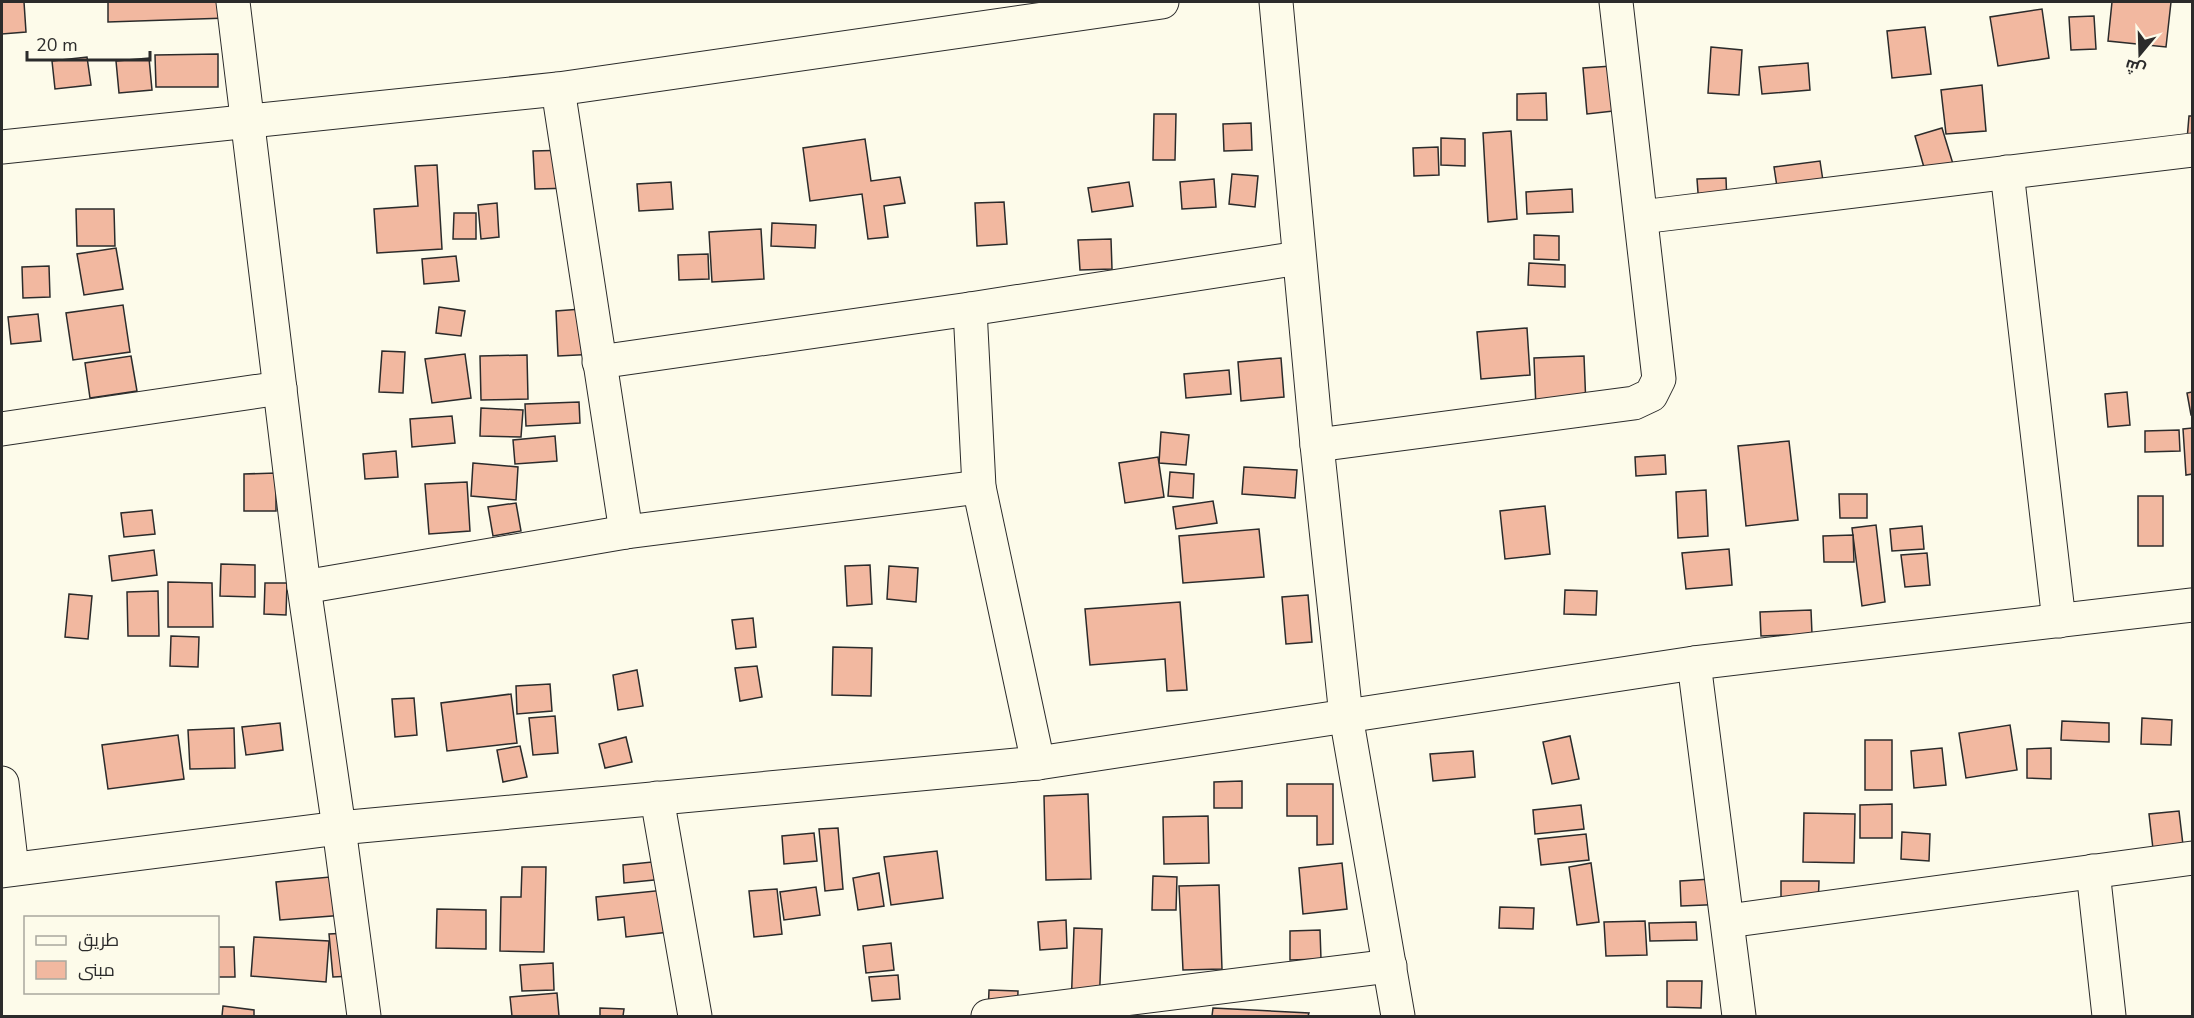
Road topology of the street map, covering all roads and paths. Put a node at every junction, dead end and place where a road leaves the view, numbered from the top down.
1 (233, 2) edge
2 (1162, 2) edge
3 (1276, 2) edge
4 (1616, 2) edge
5 (558, 89) junction
6 (249, 123) junction
7 (2, 147) edge
8 (2193, 150) edge
9 (2007, 172) junction
10 (1641, 217) junction
11 (1299, 258) junction
12 (970, 309) junction
13 (599, 362) junction
14 (280, 388) junction
15 (2, 429) edge
16 (1317, 445) junction
17 (979, 487) junction
18 (626, 532) junction
19 (304, 587) junction
20 (2193, 605) edge
21 (2059, 621) junction
22 (1694, 663) junction
23 (1346, 716) junction
24 (1038, 763) junction
25 (2, 783) edge
26 (657, 798) junction
27 (339, 828) junction
28 (2193, 858) edge
29 (7, 870) edge
30 (2093, 872) junction
31 (1728, 921) junction
32 (1390, 966) junction
33 (364, 1017) edge
34 (695, 1017) edge
35 (988, 1017) edge
36 (1398, 1017) edge
37 (1739, 1017) edge
38 (2109, 1017) edge

1 - 6 street
2 - 5 street
3 - 11 street
4 - 10 street
5 - 6 street
5 - 13 street
6 - 7 street
6 - 14 street
8 - 9 street
9 - 10 street
9 - 21 street
10 - 16 street
11 - 12 street
11 - 16 street
12 - 13 street
12 - 17 street
13 - 18 street
14 - 15 street
14 - 19 street
16 - 23 street
17 - 18 street
17 - 24 street
18 - 19 street
19 - 27 street
20 - 21 street
21 - 22 street
22 - 23 street
22 - 31 street
23 - 24 street
23 - 32 street
24 - 26 street
25 - 29 street
26 - 27 street
26 - 34 street
27 - 29 street
27 - 33 street
28 - 30 street
30 - 31 street
30 - 38 street
31 - 37 street
32 - 35 street
32 - 36 street

